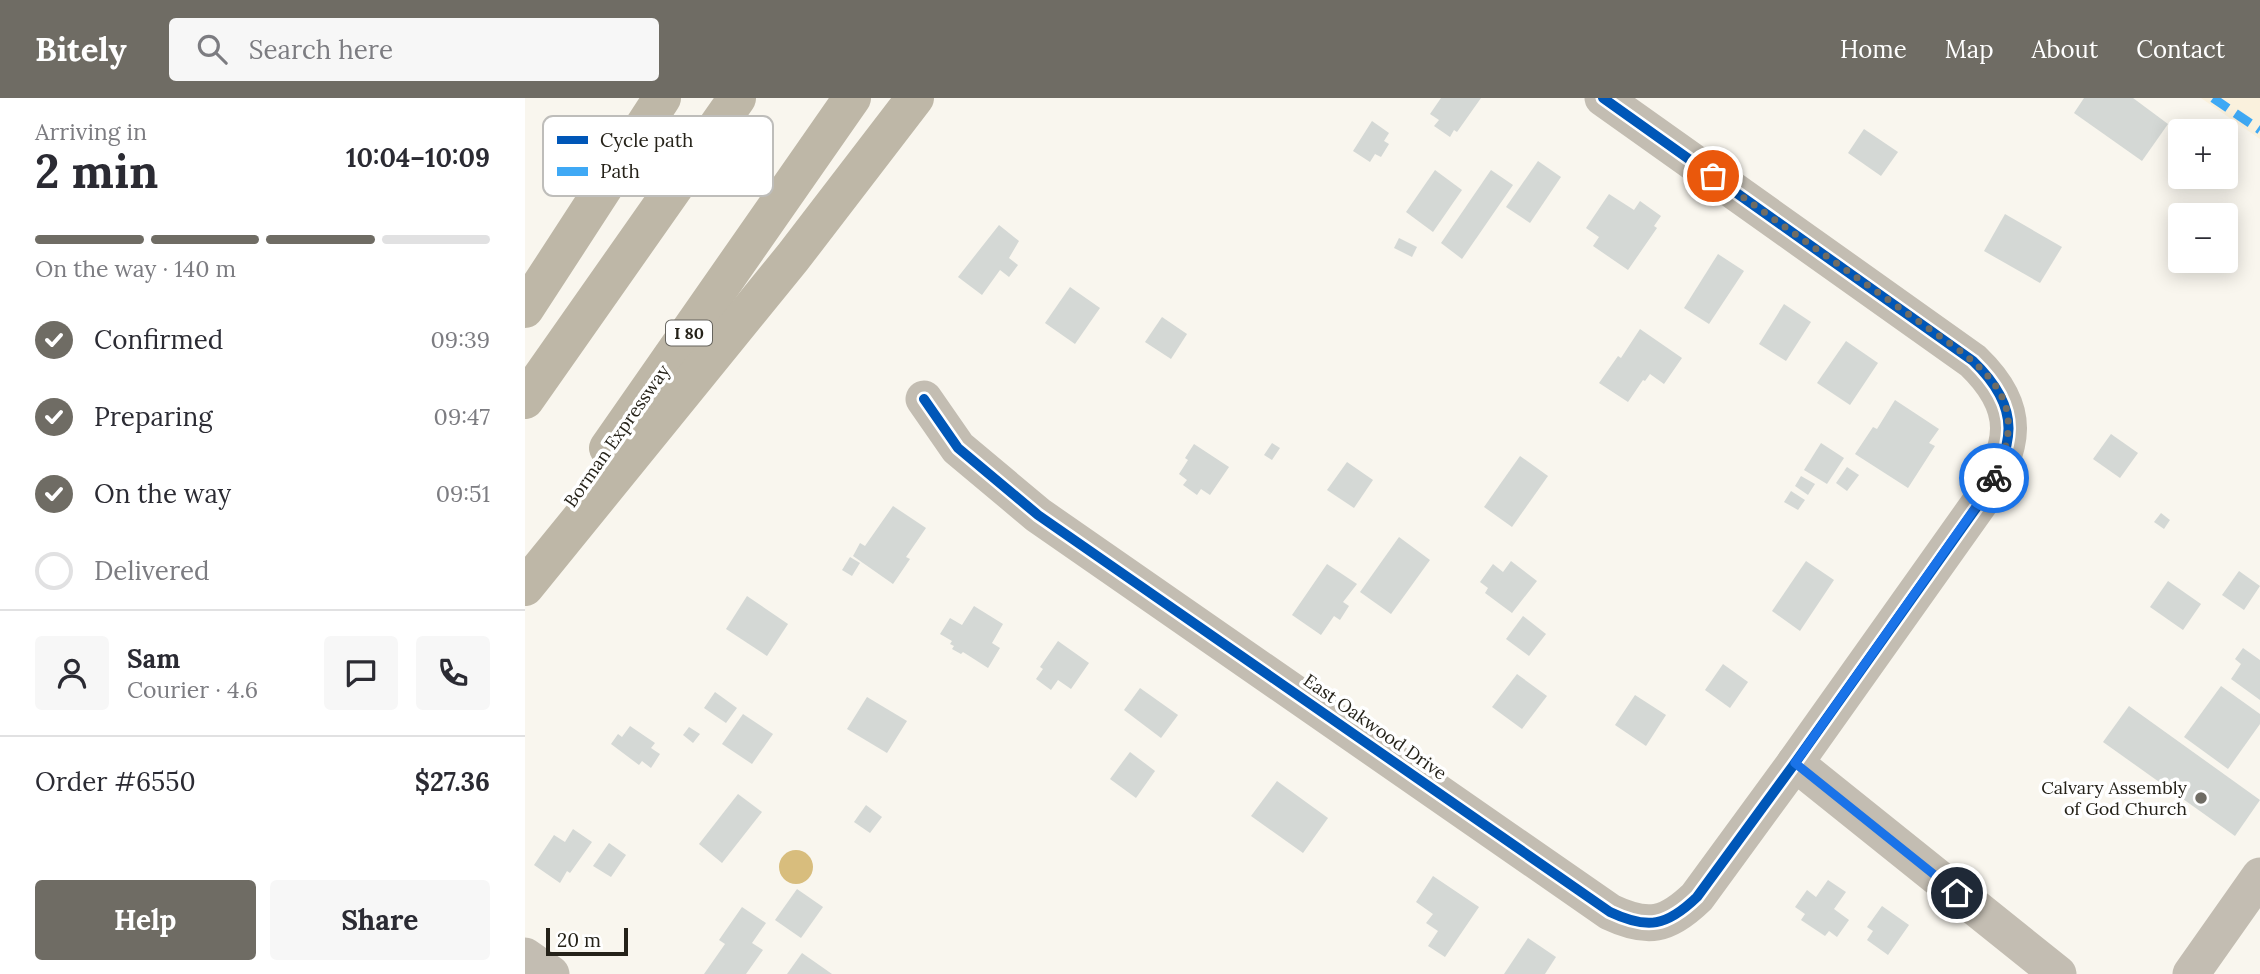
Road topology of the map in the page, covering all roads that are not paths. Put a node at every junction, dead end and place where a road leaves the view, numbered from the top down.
1 (663, 98) edge
2 (737, 98) edge
3 (852, 98) edge
4 (915, 98) edge
5 (1603, 98) edge
6 (651, 116) edge
7 (724, 116) edge
8 (599, 196) edge
9 (668, 196) edge
10 (525, 309) edge
11 (924, 399) dead end
12 (525, 400) edge
13 (525, 568) edge
14 (525, 587) edge
15 (1795, 763) junction
16 (2260, 876) edge
17 (525, 956) edge
18 (551, 974) edge
19 (2058, 974) edge
20 (2191, 974) edge

1 - 6 highway
2 - 7 highway
3 - 13 highway, Borman Expressway / I 80
4 - 14 highway
5 - 15 street, East Oakwood Drive
8 - 10 highway
9 - 12 highway
11 - 15 street, East Oakwood Drive
15 - 19 street
16 - 20 street
17 - 18 street

